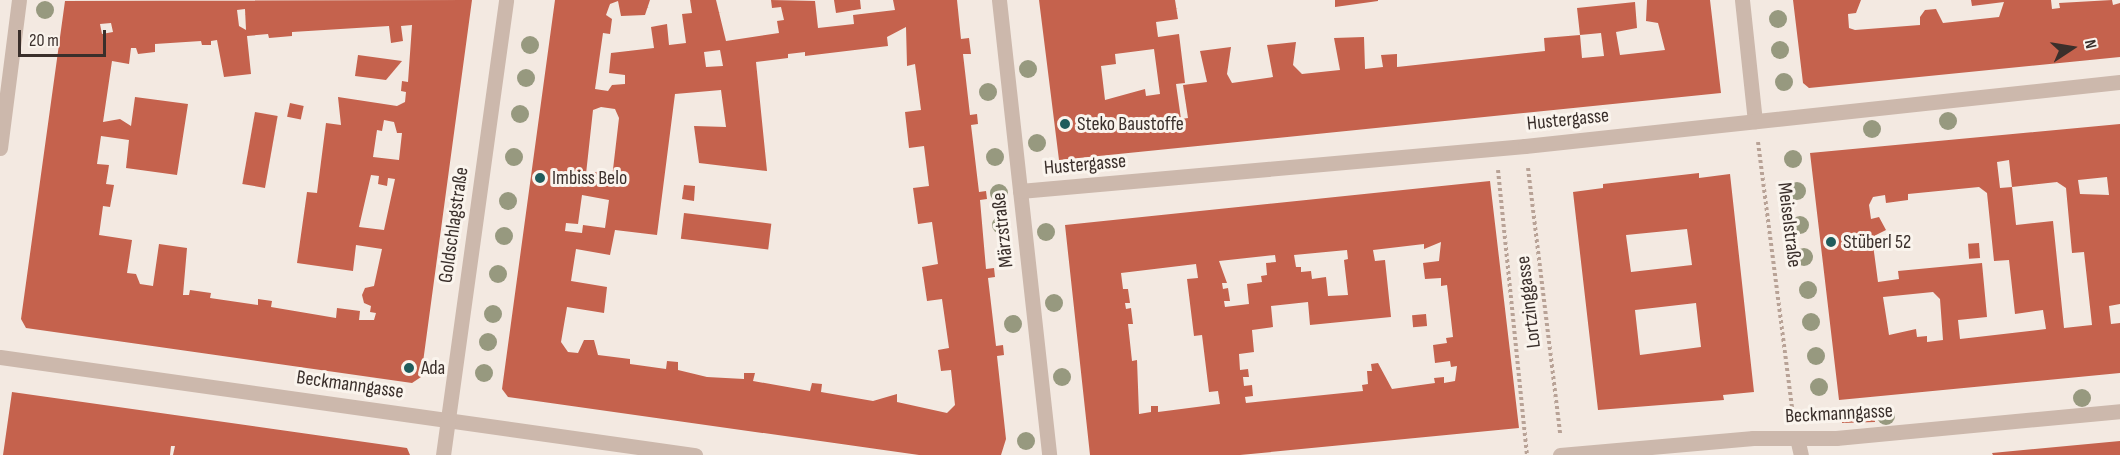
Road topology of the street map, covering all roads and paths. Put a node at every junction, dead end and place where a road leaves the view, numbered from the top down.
1 (19, 0) edge
2 (506, 0) edge
3 (999, 0) edge
4 (1742, 0) edge
5 (2120, 82) edge
6 (1755, 121) junction
7 (1525, 146) junction
8 (0, 148) edge
9 (1496, 149) junction
10 (1020, 191) junction
11 (0, 357) edge
12 (2120, 411) edge
13 (448, 419) junction
14 (1797, 438) junction
15 (443, 455) edge
16 (695, 455) edge
17 (1049, 455) edge
18 (1527, 455) edge
19 (1562, 455) edge
20 (1801, 455) edge

1 - 8 street
2 - 13 street, Goldschlagstraße
3 - 10 street, Märzstraße
4 - 6 street
5 - 6 street, Hustergasse
6 - 7 street, Hustergasse
6 - 14 path, Meiselstraße
7 - 9 street, Hustergasse
7 - 19 path, Lortzinggasse
9 - 10 street, Hustergasse
9 - 18 path
10 - 17 street, Märzstraße
11 - 13 street, Beckmanngasse
12 - 14 street, Beckmanngasse
13 - 15 street, Goldschlagstraße
13 - 16 street, Beckmanngasse
14 - 19 street, Beckmanngasse
14 - 20 street

